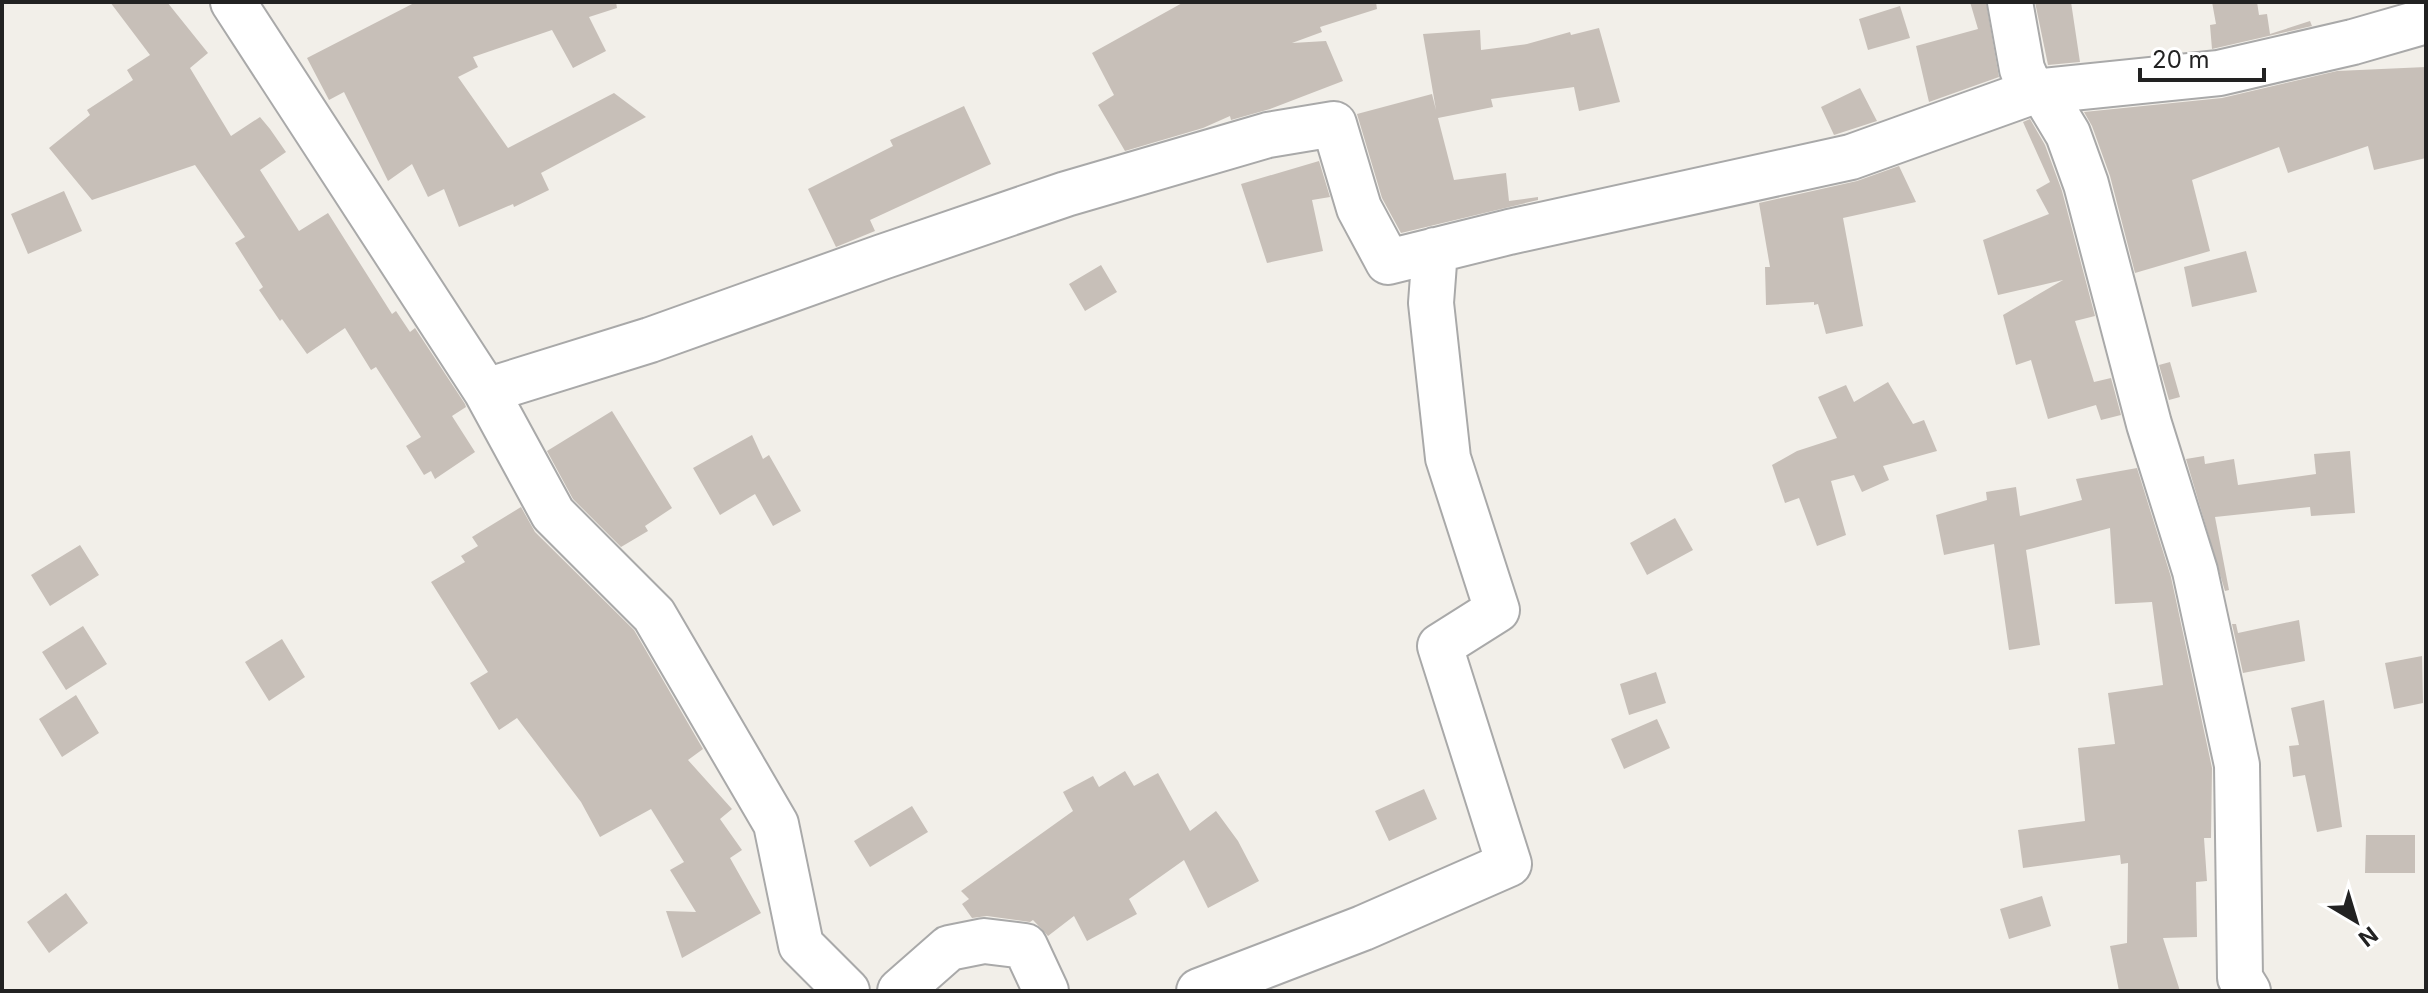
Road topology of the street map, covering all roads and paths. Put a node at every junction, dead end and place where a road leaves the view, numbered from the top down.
1 (233, 2) edge
2 (2010, 2) edge
3 (2426, 21) edge
4 (2037, 92) junction
5 (1435, 250) junction
6 (486, 391) junction
7 (847, 991) edge
8 (900, 991) edge
9 (1046, 991) edge
10 (1199, 991) edge
11 (2248, 991) edge

1 - 6 street
2 - 4 street
3 - 4 street
4 - 5 street
4 - 11 street
5 - 6 street
5 - 10 street
6 - 7 street
8 - 9 street

